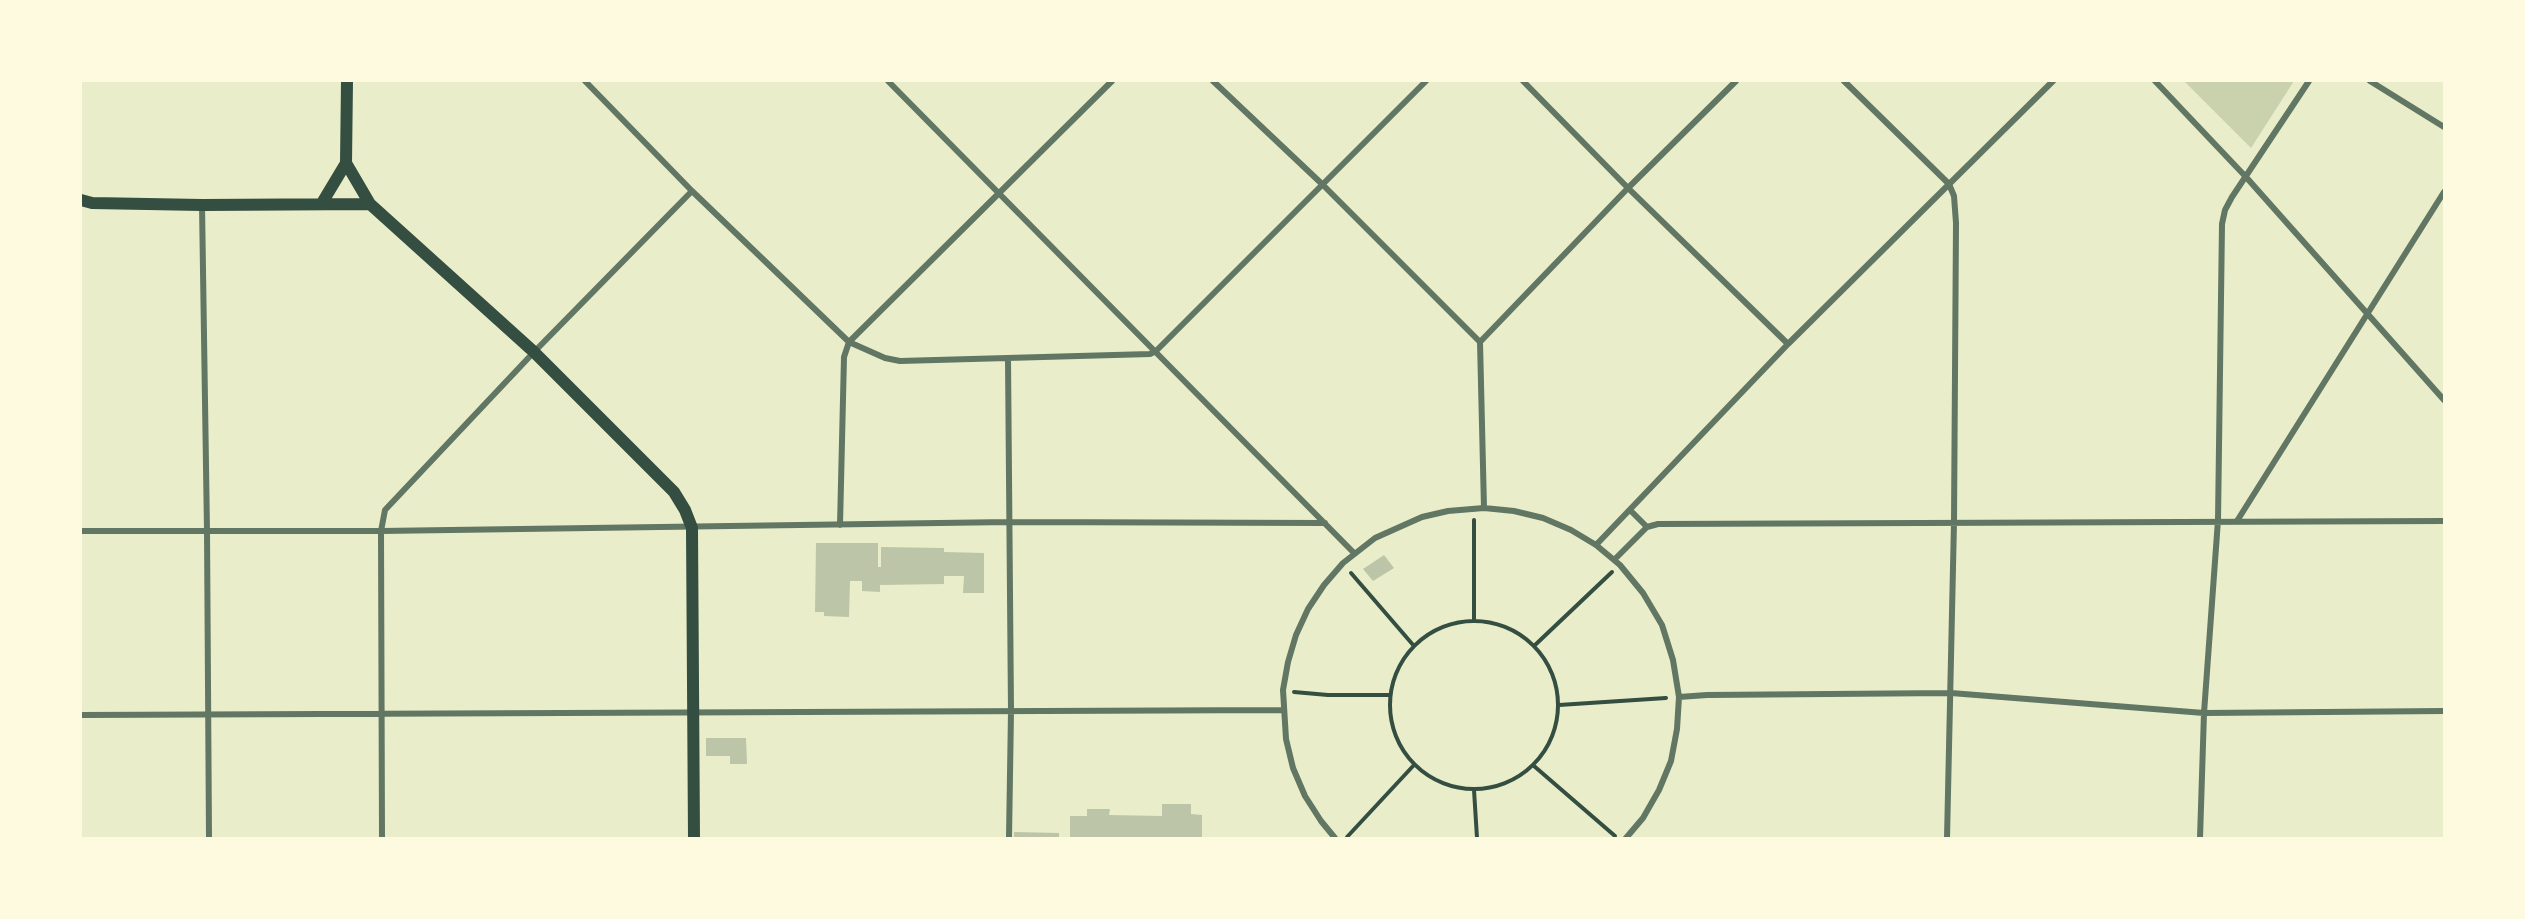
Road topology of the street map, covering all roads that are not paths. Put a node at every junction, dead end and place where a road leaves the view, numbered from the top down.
1 (347, 81) edge
2 (585, 81) edge
3 (888, 81) edge
4 (1112, 81) edge
5 (1214, 81) edge
6 (1426, 81) edge
7 (1523, 81) edge
8 (1736, 81) edge
9 (1844, 81) edge
10 (2053, 81) edge
11 (2155, 81) edge
12 (2309, 81) edge
13 (2370, 81) edge
14 (2444, 127) edge
15 (346, 164) junction
16 (2246, 177) junction
17 (1322, 184) junction
18 (1949, 184) junction
19 (1628, 188) junction
20 (692, 190) junction
21 (2444, 192) edge
22 (1000, 194) junction
23 (81, 201) edge
24 (322, 202) junction
25 (370, 204) junction
26 (202, 205) junction
27 (2368, 313) junction
28 (849, 342) junction
29 (1480, 342) junction
30 (1788, 344) junction
31 (1156, 351) junction
32 (534, 352) junction
33 (1008, 359) junction
34 (2444, 400) edge
35 (1484, 508) junction
36 (1630, 510) junction
37 (2218, 520) junction
38 (2237, 521) junction
39 (2444, 521) edge
40 (1009, 522) junction
41 (1954, 522) junction
42 (1325, 523) junction
43 (840, 525) junction
44 (1647, 527) junction
45 (692, 528) junction
46 (81, 531) edge
47 (207, 531) junction
48 (381, 531) junction
49 (1596, 545) junction
50 (1354, 554) junction
51 (1617, 562) junction
52 (1951, 693) junction
53 (1678, 697) junction
54 (1283, 710) junction
55 (1011, 711) junction
56 (2444, 711) edge
57 (693, 712) junction
58 (381, 713) junction
59 (2204, 713) junction
60 (208, 714) junction
61 (81, 715) edge
62 (209, 838) edge
63 (382, 838) edge
64 (694, 838) edge
65 (1009, 838) edge
66 (1335, 838) edge
67 (1626, 838) edge
68 (1947, 838) edge
69 (2200, 838) edge

1 - 15 main road
2 - 20 street
3 - 22 street
4 - 22 street
5 - 17 street
6 - 17 street
7 - 19 street
8 - 19 street
9 - 18 street
10 - 18 street
11 - 16 street
12 - 16 street
13 - 14 street
15 - 24 main road
15 - 25 main road
16 - 27 street
16 - 37 street
17 - 29 street
17 - 31 street
18 - 30 street
18 - 41 street
19 - 29 street
19 - 30 street
20 - 28 street
20 - 32 street
21 - 27 street
22 - 28 street
22 - 31 street
23 - 26 main road
24 - 25 main road
24 - 26 main road
25 - 32 main road
26 - 47 street
27 - 34 street
27 - 38 street
28 - 33 street
28 - 43 street
29 - 35 street
30 - 36 street
31 - 33 street
31 - 42 street
32 - 45 main road
32 - 48 street
33 - 40 street
35 - 49 street
35 - 50 street
36 - 44 street
36 - 49 street
37 - 38 street
37 - 41 street
37 - 59 street
38 - 39 street
40 - 42 street
40 - 43 street
40 - 55 street
41 - 44 street
41 - 52 street
42 - 50 street
43 - 45 street
44 - 51 street
45 - 48 street
45 - 57 main road
46 - 47 street
47 - 48 street
47 - 60 street
48 - 58 street
49 - 51 street
50 - 54 street
51 - 53 street
52 - 53 street
52 - 59 street
52 - 68 street
53 - 67 street
54 - 55 street
54 - 66 street
55 - 57 street
55 - 65 street
56 - 59 street
57 - 58 street
57 - 64 main road
58 - 60 street
58 - 63 street
59 - 69 street
60 - 61 street
60 - 62 street

